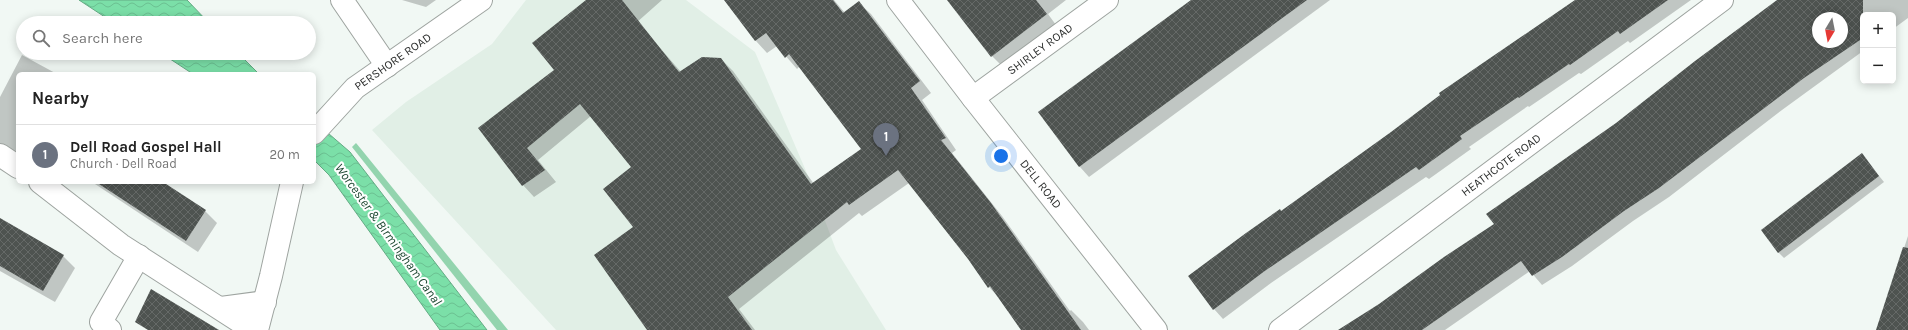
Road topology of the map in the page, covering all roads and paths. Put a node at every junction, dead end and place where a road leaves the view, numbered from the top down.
1 (342, 0) edge
2 (481, 0) edge
3 (898, 0) edge
4 (1107, 0) edge
5 (1722, 0) edge
6 (387, 66) junction
7 (973, 98) junction
8 (316, 130) edge
9 (0, 155) edge
10 (16, 166) edge
11 (43, 184) edge
12 (292, 184) edge
13 (139, 256) junction
14 (265, 302) junction
15 (221, 308) junction
16 (110, 330) edge
17 (253, 330) edge
18 (257, 330) edge
19 (1156, 330) edge
20 (1280, 330) edge

1 - 6 street
2 - 6 street, PERSHORE ROAD
3 - 7 street, DELL ROAD
4 - 7 street, SHIRLEY ROAD
5 - 20 street, HEATHCOTE ROAD
6 - 8 street, PERSHORE ROAD
7 - 19 street, DELL ROAD
9 - 10 street
11 - 13 street
12 - 14 street
13 - 15 street
13 - 16 street
14 - 15 street
14 - 18 street
15 - 17 street

